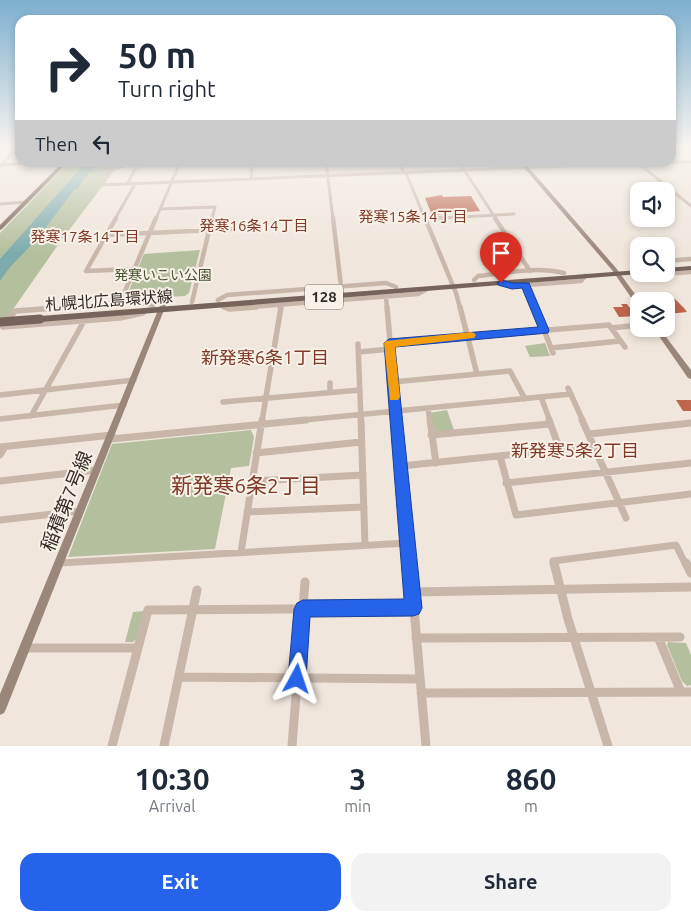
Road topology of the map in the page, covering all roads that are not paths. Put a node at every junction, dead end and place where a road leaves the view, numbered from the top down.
1 (172, 182) edge
2 (41, 183) edge
3 (44, 183) edge
4 (102, 183) edge
5 (157, 183) edge
6 (329, 183) edge
7 (409, 183) edge
8 (473, 183) edge
9 (539, 183) edge
10 (662, 183) edge
11 (127, 184) joint
12 (134, 184) junction
13 (24, 202) junction
14 (0, 204) edge
15 (691, 206) edge
16 (160, 209) junction
17 (514, 214) dead end
18 (494, 215) junction
19 (425, 219) junction
20 (0, 222) edge
21 (0, 228) edge
22 (235, 229) dead end
23 (209, 230) junction
24 (150, 234) junction
25 (106, 235) junction
26 (691, 259) edge
27 (675, 260) edge
28 (691, 263) edge
29 (675, 264) edge
30 (691, 268) edge
31 (135, 269) junction
32 (630, 269) edge
33 (675, 269) edge
34 (530, 271) junction
35 (616, 271) junction
36 (630, 272) edge
37 (691, 272) edge
38 (564, 273) junction
39 (675, 273) edge
40 (585, 276) junction
41 (474, 280) junction
42 (501, 283) junction
43 (452, 284) junction
44 (526, 285) junction
45 (341, 286) junction
46 (396, 287) junction
47 (427, 289) junction
48 (631, 292) edge
49 (386, 297) junction
50 (192, 302) junction
51 (120, 303) junction
52 (219, 303) junction
53 (281, 305) junction
54 (158, 308) junction
55 (41, 317) junction
56 (0, 318) edge
57 (84, 321) junction
58 (0, 322) edge
59 (630, 326) edge
60 (611, 328) junction
61 (544, 330) junction
62 (468, 336) junction
63 (663, 337) edge
64 (620, 340) junction
65 (358, 344) dead end
66 (390, 346) junction
67 (625, 347) dead end
68 (359, 352) junction
69 (477, 374) junction
70 (691, 376) edge
71 (134, 380) junction
72 (330, 382) dead end
73 (393, 382) junction
74 (45, 390) junction
75 (360, 390) junction
76 (330, 392) junction
77 (0, 394) edge
78 (541, 397) junction
79 (266, 398) junction
80 (524, 399) junction
81 (223, 402) dead end
82 (124, 405) junction
83 (428, 408) junction
84 (395, 411) junction
85 (360, 414) junction
86 (30, 416) junction
87 (0, 419) edge
88 (691, 423) edge
89 (262, 424) junction
90 (550, 424) junction
91 (589, 434) junction
92 (432, 435) junction
93 (111, 437) junction
94 (361, 442) junction
95 (594, 446) junction
96 (2, 447) edge
97 (560, 450) junction
98 (256, 453) junction
99 (0, 455) edge
100 (500, 456) junction
101 (436, 463) junction
102 (691, 463) edge
103 (400, 466) junction
104 (97, 470) junction
105 (605, 472) junction
106 (362, 475) junction
107 (0, 481) edge
108 (252, 481) junction
109 (506, 483) junction
110 (691, 494) edge
111 (619, 501) junction
112 (364, 507) junction
113 (80, 511) junction
114 (247, 512) junction
115 (626, 518) dead end
116 (0, 520) edge
117 (407, 542) junction
118 (365, 545) junction
119 (241, 552) junction
120 (60, 563) junction
121 (691, 574) edge
122 (305, 582) dead end
123 (560, 588) junction
124 (691, 588) edge
125 (197, 590) dead end
126 (412, 592) junction
127 (413, 608) junction
128 (303, 609) junction
129 (193, 610) junction
130 (573, 637) junction
131 (658, 637) junction
132 (680, 637) dead end
133 (416, 638) junction
134 (26, 648) junction
135 (138, 648) junction
136 (179, 677) junction
137 (297, 679) junction
138 (420, 679) junction
139 (686, 692) edge
140 (421, 693) junction
141 (591, 694) junction
142 (0, 709) edge
143 (112, 746) edge
144 (164, 746) edge
145 (292, 746) edge
146 (426, 746) edge
147 (608, 746) edge

1 - 16 street
2 - 13 main road
3 - 13 main road
4 - 11 street
5 - 12 street
6 - 45 street
7 - 19 street
8 - 18 street
9 - 35 main road
10 - 15 street
11 - 12 street
12 - 25 street
13 - 14 street
13 - 20 main road
13 - 21 main road
16 - 23 street
16 - 24 street
17 - 18 street
18 - 19 street
18 - 34 street
19 - 43 street
22 - 23 street
23 - 24 street
23 - 50 street
24 - 25 street
24 - 31 street
25 - 31 street
26 - 27 street
28 - 29 main road
30 - 33 main road
31 - 51 street
32 - 35 main road, 札幌北広島環状線 / 128
34 - 38 street
34 - 41 street
35 - 36 main road, 札幌北広島環状線 / 128
35 - 38 main road, 札幌北広島環状線 / 128
35 - 40 main road, 札幌北広島環状線 / 128
35 - 48 main road
37 - 39 street
38 - 41 main road, 札幌北広島環状線 / 128
40 - 42 main road, 札幌北広島環状線 / 128
40 - 44 street
41 - 43 main road, 札幌北広島環状線 / 128
42 - 43 main road, 札幌北広島環状線 / 128
42 - 44 street
43 - 46 main road, 札幌北広島環状線 / 128
43 - 47 main road, 札幌北広島環状線 / 128
43 - 62 street
44 - 61 street
45 - 46 street
45 - 52 street
46 - 52 main road, 札幌北広島環状線 / 128
47 - 49 street
47 - 52 main road, 札幌北広島環状線 / 128
49 - 53 street
49 - 66 street
50 - 52 main road, 札幌北広島環状線 / 128
50 - 54 main road, 札幌北広島環状線 / 128
51 - 54 street
51 - 57 street
52 - 53 street
52 - 54 main road, 札幌北広島環状線 / 128
53 - 79 street
54 - 55 main road, 札幌北広島環状線 / 128
54 - 57 street
54 - 71 main road, 稲積第7号線
55 - 56 main road, 札幌北広島環状線 / 128
55 - 58 main road, 札幌北広島環状線 / 128, bridge
57 - 74 street
59 - 60 street
60 - 61 street
60 - 64 street
61 - 62 street
61 - 64 street
62 - 66 street
62 - 69 street
63 - 70 main road
64 - 67 street
65 - 68 street
66 - 68 street
66 - 73 street
68 - 75 street
69 - 73 street
69 - 80 street
71 - 74 street
71 - 82 main road, 稲積第7号線
72 - 76 street
73 - 84 street
74 - 77 street
74 - 86 street
75 - 76 street
75 - 85 street
76 - 79 street
78 - 80 street
78 - 90 street
78 - 91 street
79 - 81 street
79 - 89 street
80 - 83 street
82 - 86 street
82 - 93 main road, 稲積第7号線
83 - 84 street
83 - 92 street
84 - 85 street
84 - 103 street
85 - 89 street
85 - 94 street
86 - 87 street
88 - 91 street
89 - 93 street
89 - 98 street
90 - 92 street
90 - 97 street
91 - 95 street
92 - 101 street
93 - 96 street
93 - 104 main road, 稲積第7号線
94 - 98 street
94 - 106 street
95 - 97 street
95 - 105 street
96 - 99 street
97 - 100 street
98 - 108 street
100 - 101 street
100 - 109 street
101 - 103 street
102 - 105 street
103 - 117 street
104 - 107 street
104 - 113 main road, 稲積第7号線
105 - 109 street
105 - 111 street
106 - 108 street
106 - 112 street
108 - 114 street
109 - 111 street
110 - 111 street
111 - 115 street
112 - 114 street
112 - 118 street
113 - 116 street
113 - 120 main road, 稲積第7号線
114 - 119 street
117 - 118 street
117 - 126 street
118 - 119 street
119 - 120 street
120 - 134 main road, 稲積第7号線
121 - 123 street
122 - 128 street
123 - 124 street
123 - 126 street
123 - 130 street
125 - 129 street
126 - 127 street
127 - 128 street
127 - 133 street
128 - 129 street
128 - 137 street
129 - 135 street
129 - 136 street
130 - 131 street
130 - 133 street
130 - 141 street
131 - 132 street
131 - 139 street
133 - 138 street
134 - 135 street
134 - 142 main road, 稲積第7号線
135 - 143 street
136 - 137 street
136 - 144 street
137 - 138 street
137 - 145 street
138 - 140 street
139 - 141 street
140 - 141 street
140 - 146 street
141 - 147 street

